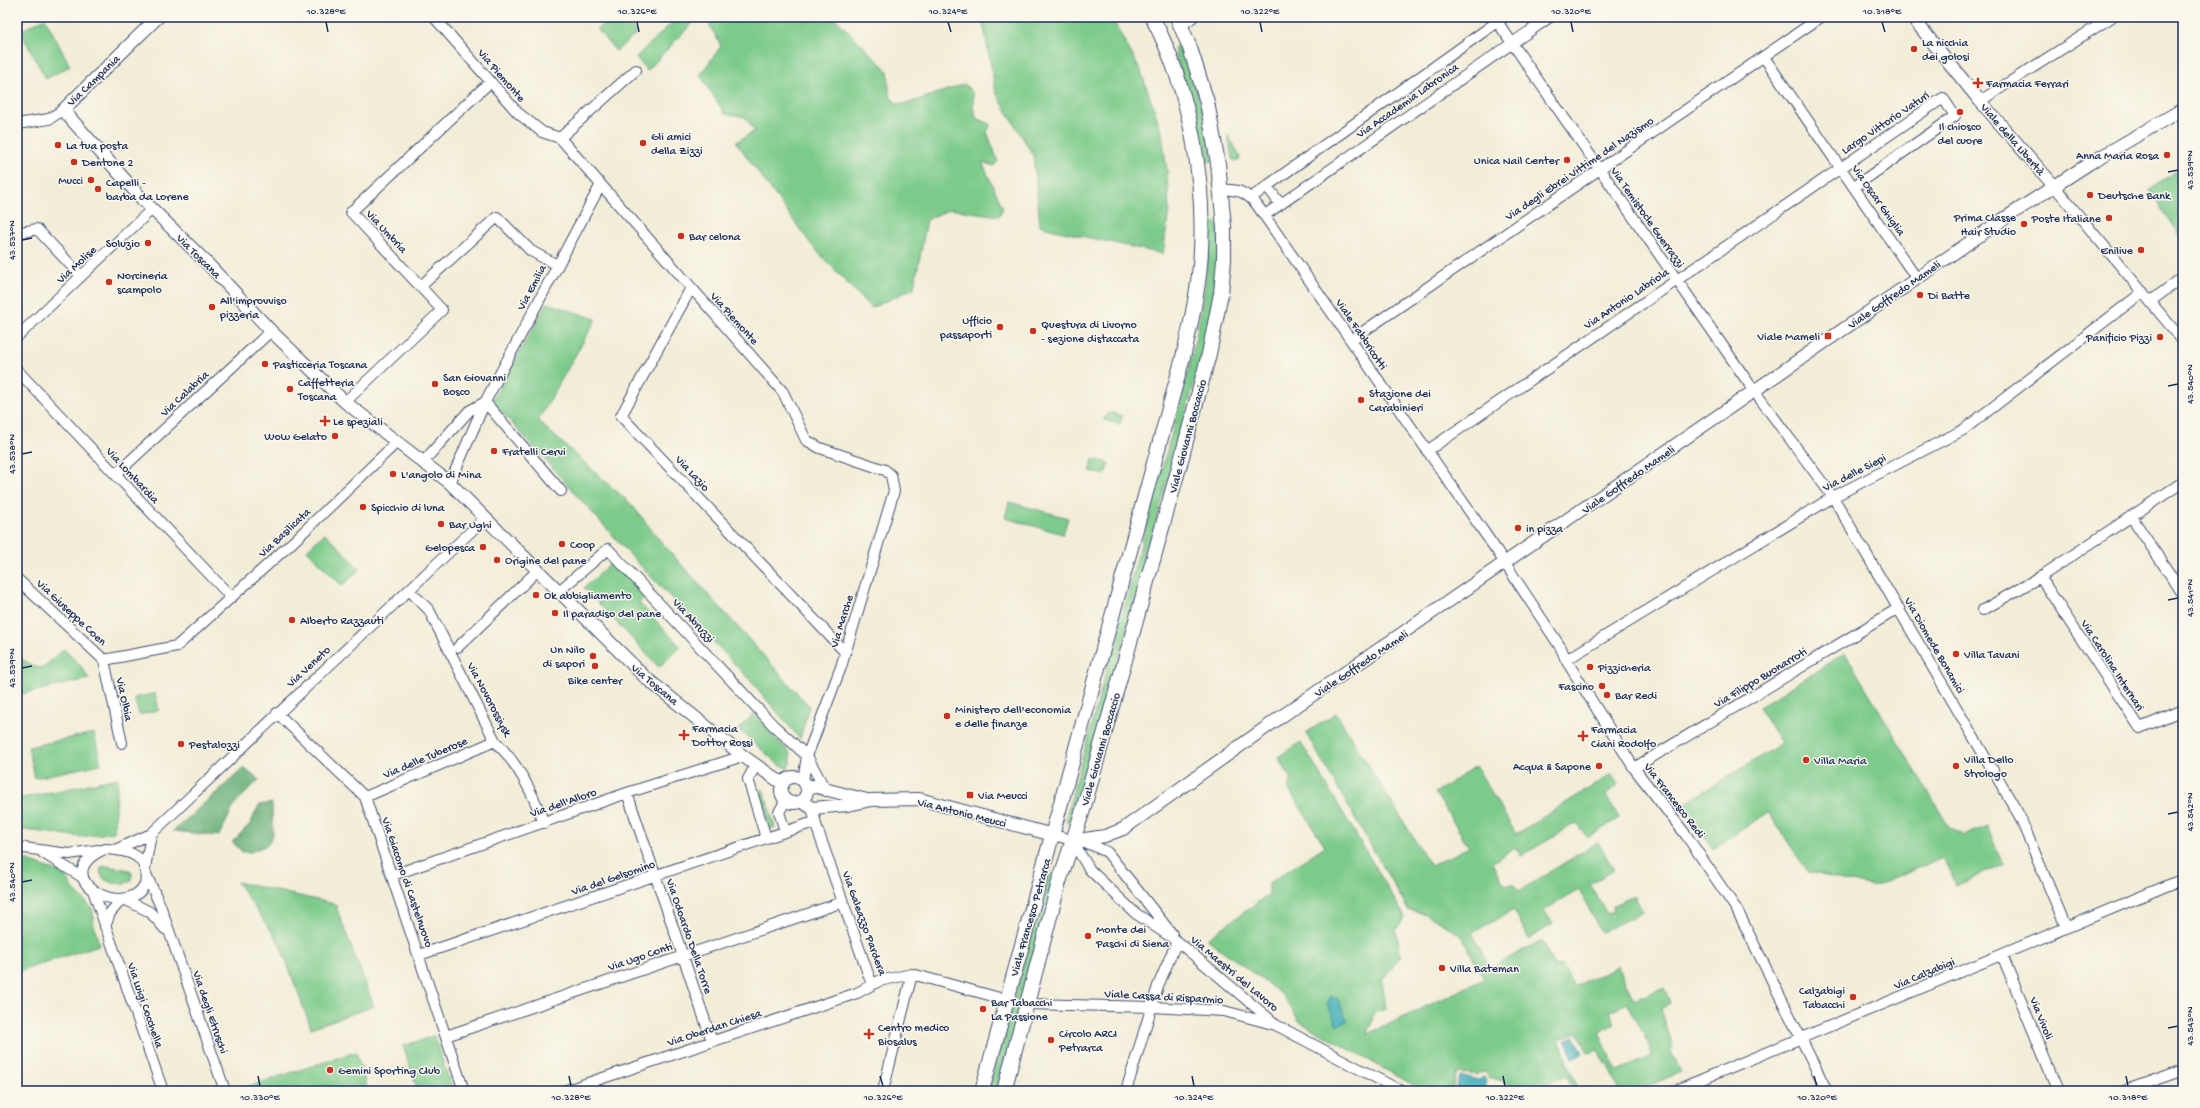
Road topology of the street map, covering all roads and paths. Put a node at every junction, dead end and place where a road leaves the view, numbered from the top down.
1 (158, 17) edge
2 (434, 17) edge
3 (1152, 17) edge
4 (1193, 17) edge
5 (1550, 17) edge
6 (1821, 17) edge
7 (1912, 17) edge
8 (2112, 17) edge
9 (1498, 19) edge
10 (1179, 21) edge
11 (1161, 36) junction
12 (1512, 43) junction
13 (1764, 57) junction
14 (636, 70) dead end
15 (490, 82) junction
16 (1980, 101) junction
17 (2183, 109) edge
18 (63, 110) junction
19 (17, 124) edge
20 (560, 138) junction
21 (1840, 168) junction
22 (1600, 169) junction
23 (600, 186) junction
24 (1267, 186) junction
25 (1854, 187) junction
26 (2055, 187) junction
27 (1222, 190) junction
28 (1199, 193) junction
29 (1251, 198) junction
30 (1280, 204) junction
31 (152, 209) junction
32 (1265, 215) junction
33 (17, 233) edge
34 (557, 265) junction
35 (81, 276) junction
36 (2183, 277) edge
37 (1917, 279) junction
38 (1676, 280) junction
39 (421, 286) junction
40 (691, 288) junction
41 (2143, 292) junction
42 (2151, 301) junction
43 (271, 331) junction
44 (17, 337) edge
45 (1351, 340) junction
46 (2183, 341) edge
47 (17, 370) edge
48 (1754, 392) junction
49 (345, 402) junction
50 (486, 402) junction
51 (396, 444) junction
52 (1427, 451) junction
53 (423, 462) junction
54 (116, 474) junction
55 (2183, 482) edge
56 (450, 483) junction
57 (561, 491) dead end
58 (894, 491) joint
59 (1833, 496) junction
60 (2131, 516) junction
61 (485, 518) junction
62 (1505, 564) junction
63 (537, 571) junction
64 (2040, 577) junction
65 (17, 579) edge
66 (409, 590) junction
67 (558, 591) junction
68 (2183, 594) edge
69 (231, 597) junction
70 (1899, 608) junction
71 (1983, 610) dead end
72 (188, 638) joint
73 (458, 647) dead end
74 (845, 652) junction
75 (104, 660) junction
76 (1566, 660) junction
77 (2183, 710) edge
78 (277, 713) junction
79 (495, 741) junction
80 (122, 743) dead end
81 (744, 756) junction
82 (807, 756) junction
83 (756, 765) junction
84 (1634, 768) junction
85 (804, 782) junction
86 (783, 784) junction
87 (826, 791) junction
88 (627, 793) junction
89 (365, 797) junction
90 (786, 800) junction
91 (871, 800) junction
92 (801, 801) junction
93 (812, 808) junction
94 (544, 822) junction
95 (814, 822) junction
96 (785, 831) junction
97 (151, 834) junction
98 (1053, 835) junction
99 (766, 838) junction
100 (1072, 841) junction
101 (17, 847) edge
102 (105, 849) junction
103 (117, 850) junction
104 (37, 851) junction
105 (146, 871) junction
106 (393, 876) junction
107 (656, 876) junction
108 (82, 877) junction
109 (2183, 879) edge
110 (94, 893) junction
111 (123, 899) junction
112 (844, 902) junction
113 (105, 927) junction
114 (2066, 927) junction
115 (173, 941) junction
116 (1177, 941) junction
117 (2002, 954) junction
118 (419, 955) junction
119 (683, 955) junction
120 (912, 974) junction
121 (872, 985) junction
122 (1007, 1000) junction
123 (1028, 1004) junction
124 (1152, 1007) junction
125 (1276, 1025) junction
126 (446, 1036) junction
127 (1800, 1039) junction
128 (712, 1042) junction
129 (2183, 1070) edge
130 (162, 1091) edge
131 (225, 1091) edge
132 (464, 1091) edge
133 (564, 1091) edge
134 (884, 1091) edge
135 (982, 1091) edge
136 (1004, 1091) edge
137 (1126, 1091) edge
138 (1401, 1091) edge
139 (1674, 1091) edge
140 (1827, 1091) edge
141 (2058, 1091) edge
142 (2124, 1091) edge

1 - 18 street, Via Campania
2 - 15 street, Via Piemonte
3 - 11 main road, Viale Giovanni Boccaccio
4 - 10 street
5 - 12 street, Via Accademia Labronica
6 - 13 street, Via degli Ebrei Vittime del Nazismo
7 - 16 street, Viale della Libertà
8 - 16 street
9 - 12 street, Via Temistocle Guerrazzi
9 - 24 street, Via Accademia Labronica
10 - 11 main road
10 - 27 main road, Viale Giovanni Boccaccio
11 - 28 main road, Viale Giovanni Boccaccio
12 - 22 street, Via Temistocle Guerrazzi
12 - 30 street, Via Accademia Labronica
13 - 21 street, Via Oscar Ghiglia
13 - 22 street, Via degli Ebrei Vittime del Nazismo
14 - 20 street
15 - 20 street, Via Piemonte
15 - 39 street, Via Umbria
16 - 26 street, Viale della Libertà
17 - 26 street, Viale Goffredo Mameli
18 - 19 street, Via Campania
18 - 31 street, Via Toscana
20 - 23 street, Via Piemonte
21 - 25 street, Via Oscar Ghiglia
21 - 25 street, Largo Vittorio Vaturi
21 - 38 street, Via Antonio Labriola
22 - 38 street, Via Temistocle Guerrazzi
22 - 45 street, Via degli Ebrei Vittime del Nazismo
23 - 34 street, Via Emilia
23 - 40 street, Via Piemonte
24 - 29 street, Via Accademia Labronica
24 - 30 street
25 - 37 street, Via Oscar Ghiglia
26 - 37 street, Viale Goffredo Mameli
26 - 41 street
27 - 28 main road
27 - 29 street
27 - 100 main road, Viale Giovanni Boccaccio
28 - 98 main road, Viale Giovanni Boccaccio
29 - 32 street, Viale Fabbricotti
30 - 32 street, Via Accademia Labronica
31 - 35 street, Via Molise
31 - 43 street, Via Toscana
32 - 45 street, Viale Fabbricotti
33 - 35 street
34 - 39 street
34 - 50 street, Via Emilia
35 - 44 street, Via Molise
36 - 42 street
37 - 48 street, Viale Goffredo Mameli
38 - 48 street, Via Temistocle Guerrazzi
38 - 52 street, Via Antonio Labriola
39 - 49 street, Via Umbria
40 - 58 street, Via Piemonte
40 - 74 street, Via Lazio
41 - 42 street
41 - 59 street, Via delle Siepi
42 - 46 street
43 - 49 street, Via Toscana
43 - 54 street, Via Calabria
45 - 52 street, Viale Fabbricotti
47 - 54 street, Via Lombardia
48 - 59 street, Via Diomede Bonamici
48 - 62 street, Viale Goffredo Mameli
49 - 51 street, Via Toscana
50 - 53 street
50 - 56 street, Via Emilia
50 - 57 street
51 - 53 street, Via Toscana
51 - 69 street, Via Basilicata
52 - 62 street, Viale Fabbricotti
53 - 56 street, Via Toscana
54 - 69 street, Via Lombardia
55 - 60 street
56 - 61 street, Via Toscana
58 - 74 street, Via Marche
59 - 70 street, Via Diomede Bonamici
59 - 76 street, Via delle Siepi
60 - 64 street
60 - 68 street
61 - 63 street, Via Toscana
61 - 66 street, Via Veneto
62 - 76 street, Via Francesco Redi
62 - 100 street, Viale Goffredo Mameli
63 - 67 street, Via Toscana
63 - 73 street
64 - 71 street
64 - 77 street, Via Carolina Internari
65 - 75 street, Via Giuseppe Coen
66 - 78 street, Via Veneto
66 - 79 street, Via Novorossiysk
67 - 81 street, Via Toscana
67 - 82 street, Via Abruzzi
69 - 72 street, Via Basilicata
70 - 84 street, Via Filippo Buonarroti
70 - 114 street, Via Diomede Bonamici
72 - 75 street, Via Giuseppe Coen
74 - 82 street, Via Marche
75 - 80 street, Via Olbia
76 - 84 street, Via Francesco Redi
78 - 89 street, Via Giacomo di Castelnuovo
78 - 97 street, Via Veneto
79 - 89 street, Via delle Tuberose
79 - 94 street, Via Novorossiysk
81 - 83 street, Via Toscana
81 - 88 street, Via dell'Alloro
82 - 85 street, Via Marche
82 - 87 street
83 - 86 street, Via Toscana
83 - 99 street
84 - 127 street, Via Francesco Redi
85 - 86 street
85 - 87 street, Via Antonio Meucci
85 - 92 street
86 - 90 street
87 - 91 street, Via Antonio Meucci
88 - 94 street, Via dell'Alloro
88 - 107 street, Via Odoardo Della Torre
89 - 106 street, Via Giacomo di Castelnuovo
90 - 92 street
90 - 96 street
91 - 93 street, Via Antonio Meucci
91 - 98 street, Via Antonio Meucci
92 - 93 street
93 - 95 street, Via Galeazzo Pardera
94 - 106 street, Via dell'Alloro
95 - 96 street, Via del Gelsomino
95 - 112 street, Via Galeazzo Pardera
96 - 99 street, Via del Gelsomino
97 - 103 street, Via Veneto
97 - 105 street
98 - 100 street
98 - 122 main road, Viale Francesco Petrarca
99 - 107 street, Via del Gelsomino
100 - 116 street, Via Maestri del Lavoro
100 - 116 street, Via Maestri del Lavoro
100 - 123 main road, Viale Francesco Petrarca
101 - 104 street
102 - 103 street
102 - 104 street
102 - 108 street
103 - 105 street
104 - 108 street
105 - 111 street
105 - 115 street, Via degli Etruschi
106 - 118 street, Via Giacomo di Castelnuovo
107 - 118 street, Via del Gelsomino
107 - 119 street, Via Odoardo Della Torre
108 - 110 street
109 - 114 street, Via Calzabigi
110 - 111 street
110 - 113 street, Via Luigi Cocchella
111 - 113 street
111 - 115 street, Via degli Etruschi
112 - 119 street, Via Ugo Conti
112 - 121 street, Via Galeazzo Pardera
113 - 130 street, Via Luigi Cocchella
114 - 117 street, Via Calzabigi
115 - 131 street, Via degli Etruschi
116 - 124 street
116 - 125 street, Via Maestri del Lavoro
117 - 127 street, Via Calzabigi
117 - 141 street, Via Vivoli
118 - 126 street, Via Giacomo di Castelnuovo
119 - 126 street, Via Ugo Conti
119 - 128 street, Via Odoardo Della Torre
120 - 121 street, Via Galeazzo Pardera
120 - 122 street, Via Galeazzo Pardera
120 - 134 street
121 - 128 street, Via Oberdan Chiesa
122 - 135 main road, Viale Francesco Petrarca
123 - 124 street, Viale Cassa di Risparmio
123 - 136 main road, Viale Francesco Petrarca
124 - 125 street, Viale Cassa di Risparmio
124 - 137 street
125 - 138 street, Viale Cassa di Risparmio
126 - 132 street, Via Giacomo di Castelnuovo
127 - 139 street, Via Calzabigi
127 - 140 street, Via Francesco Redi
128 - 133 street, Via Oberdan Chiesa
129 - 142 street

